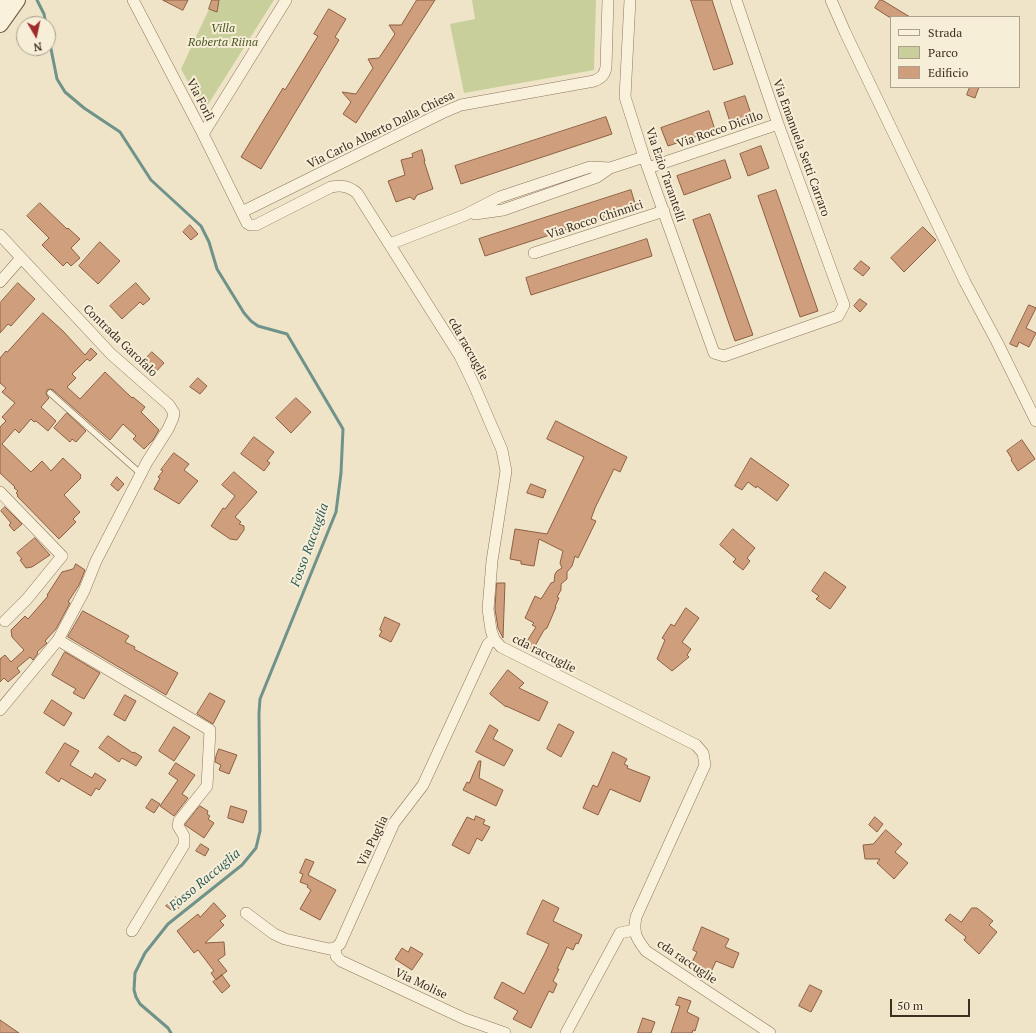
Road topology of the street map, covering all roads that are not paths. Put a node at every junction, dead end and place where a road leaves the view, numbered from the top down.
1 (133, 0) edge
2 (286, 0) edge
3 (608, 0) edge
4 (630, 0) edge
5 (736, 0) edge
6 (831, 0) edge
7 (17, 1) edge
8 (1, 16) edge
9 (778, 124) junction
10 (203, 134) junction
11 (644, 157) junction
12 (648, 168) junction
13 (664, 211) junction
14 (242, 212) junction
15 (0, 235) edge
16 (390, 244) junction
17 (534, 253) dead end
18 (21, 258) junction
19 (0, 282) edge
20 (714, 353) joint
21 (50, 393) dead end
22 (1036, 421) edge
23 (141, 474) junction
24 (0, 492) edge
25 (5, 621) dead end
26 (494, 639) junction
27 (58, 640) junction
28 (0, 710) edge
29 (246, 913) dead end
30 (634, 930) junction
31 (132, 931) dead end
32 (335, 948) junction
33 (505, 1033) edge
34 (566, 1033) edge
35 (770, 1033) edge

1 - 10 street, Via Forlì
2 - 10 street
3 - 14 street, Via Carlo Alberto Dalla Chiesa
4 - 11 street, Via Ezio Tarantelli
5 - 9 street, Via Emanuela Setti Carraro
6 - 22 street
7 - 8 main road
9 - 12 street, Via Rocco Dicillo
9 - 20 street, Via Emanuela Setti Carraro
10 - 14 street, Via Forlì
11 - 12 street, Via Ezio Tarantelli
11 - 16 street
12 - 13 street, Via Ezio Tarantelli
13 - 17 street, Via Rocco Chinnici
13 - 20 street, Via Ezio Tarantelli
14 - 16 street, cda raccuglie
15 - 18 street, Contrada Garofalo
16 - 26 street, cda raccuglie
18 - 19 street
18 - 23 street, Contrada Garofalo
21 - 23 lane
23 - 27 street, Contrada Garofalo
24 - 25 street
26 - 30 street, cda raccuglie
26 - 32 street, Via Puglia
27 - 28 street, Contrada Garofalo
27 - 31 street
29 - 32 street
30 - 34 street
30 - 35 street, cda raccuglie
32 - 33 street, Via Molise

